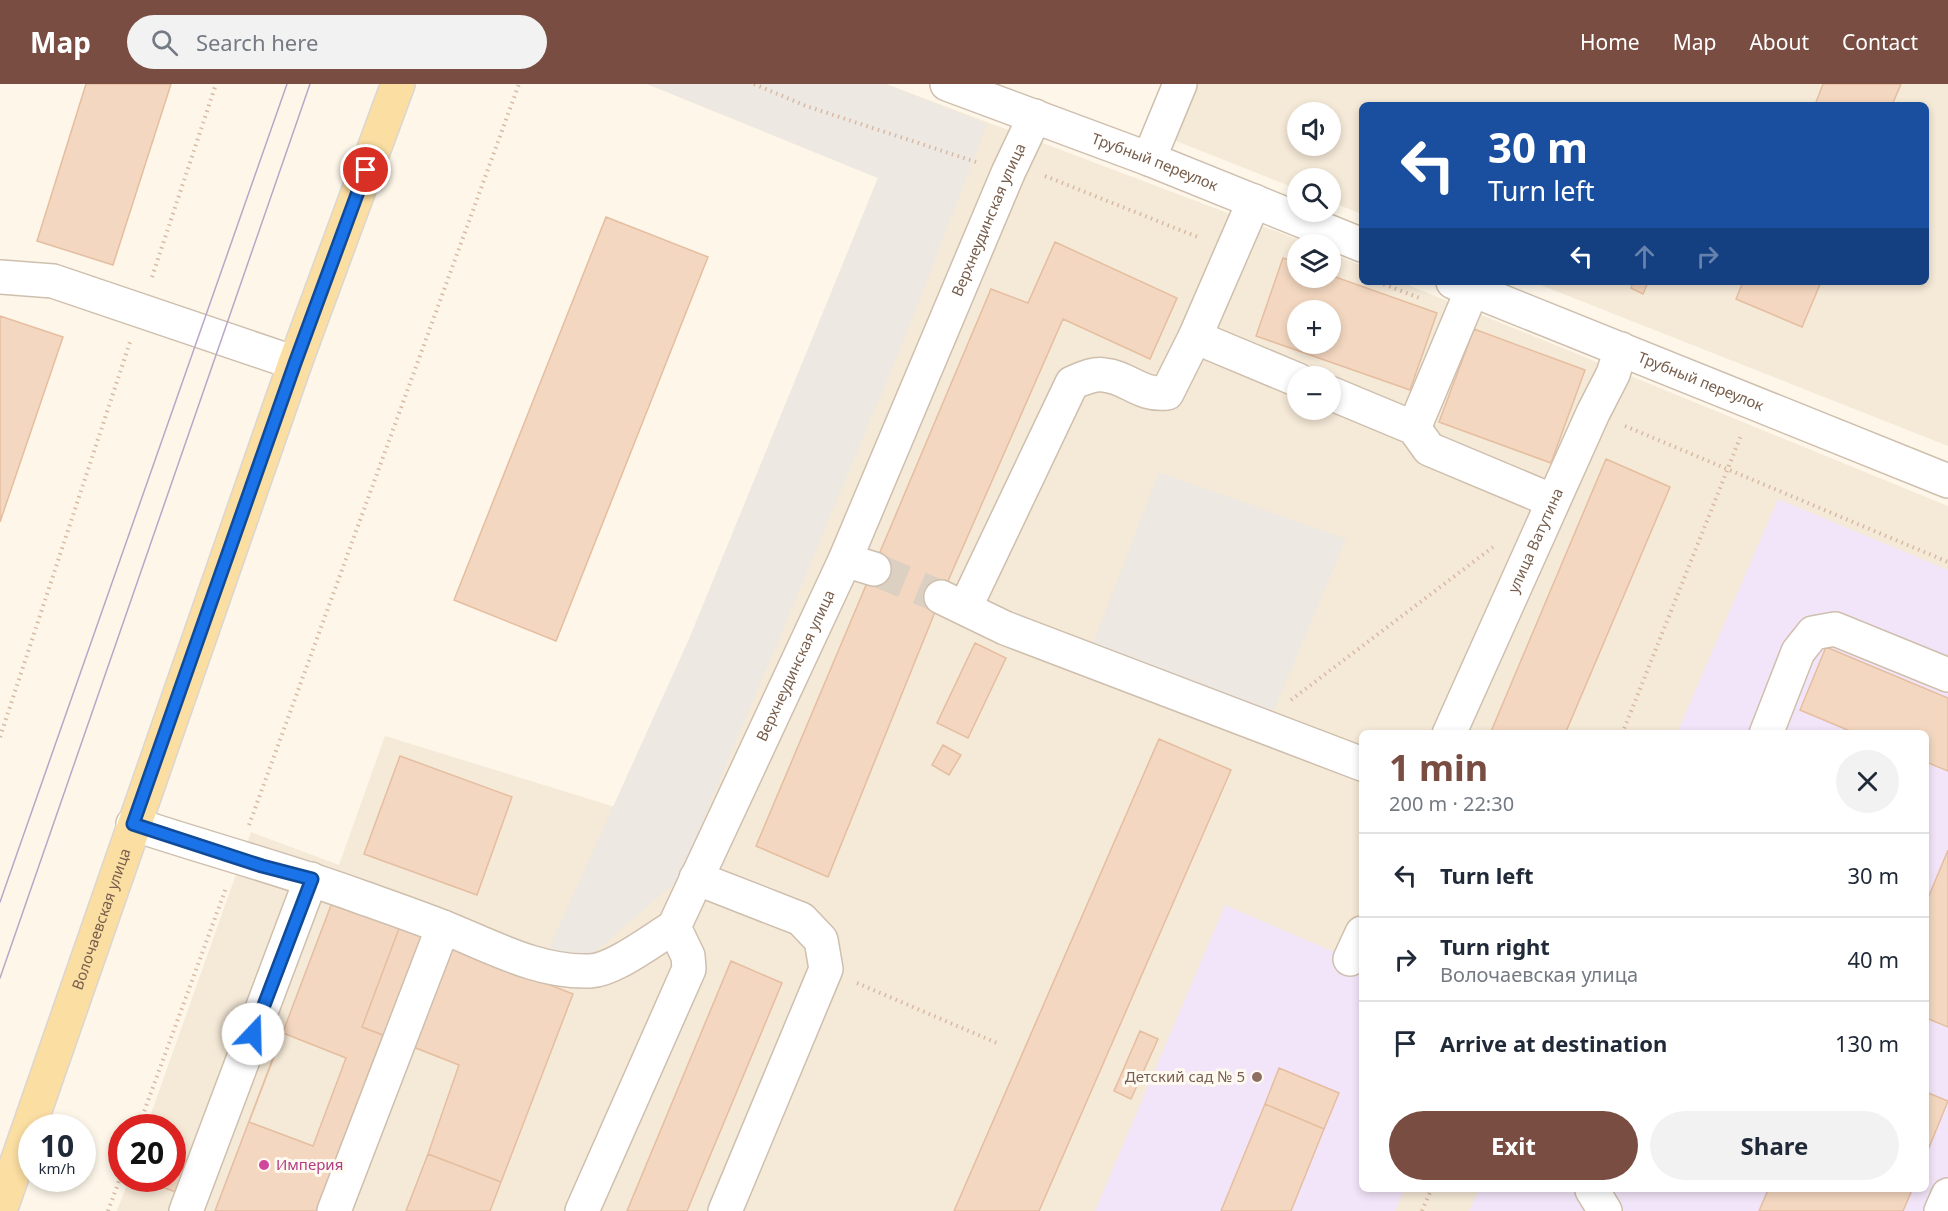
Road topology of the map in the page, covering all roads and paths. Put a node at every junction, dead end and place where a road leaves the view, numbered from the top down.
1 (216, 84) edge
2 (398, 84) edge
3 (519, 84) edge
4 (754, 84) edge
5 (947, 84) edge
6 (1180, 84) edge
7 (1035, 116) junction
8 (1149, 159) junction
9 (1011, 168) junction
10 (1254, 201) junction
11 (1359, 244) edge
12 (1232, 251) junction
13 (0, 277) edge
14 (1463, 286) edge
15 (141, 311) junction
16 (1196, 337) junction
17 (1621, 349) junction
18 (295, 363) junction
19 (1287, 375) edge
20 (1341, 398) edge
21 (1755, 403) junction
22 (1593, 412) junction
23 (1413, 428) junction
24 (1728, 469) junction
25 (1948, 481) edge
26 (1554, 501) junction
27 (1497, 543) dead end
28 (1948, 562) edge
29 (1948, 675) edge
30 (1258, 725) junction
31 (1451, 730) edge
32 (1624, 730) edge
33 (1768, 730) edge
34 (0, 737) edge
35 (1359, 763) edge
36 (133, 824) junction
37 (237, 858) junction
38 (696, 878) junction
39 (312, 879) junction
40 (443, 927) junction
41 (674, 927) junction
42 (826, 969) junction
43 (997, 1043) dead end
44 (143, 1114) edge
45 (115, 1192) edge
46 (1430, 1192) edge
47 (1593, 1192) edge
48 (1948, 1194) edge
49 (0, 1211) edge
50 (108, 1211) edge
51 (186, 1211) edge
52 (334, 1211) edge
53 (582, 1211) edge
54 (725, 1211) edge
55 (1422, 1211) edge
56 (1605, 1211) edge
57 (1941, 1211) edge

1 - 15 path
2 - 18 main road, Волочаевская улица
3 - 37 path
4 - 9 path
5 - 7 street, Трубный переулок
6 - 8 street
7 - 8 street, Трубный переулок
7 - 9 street, Верхнеудинская улица
8 - 10 street, Трубный переулок
9 - 12 path
9 - 38 street, Верхнеудинская улица
10 - 11 street, Трубный переулок
10 - 12 street
12 - 16 street
13 - 15 street
14 - 17 street, Трубный переулок
14 - 23 street
15 - 18 street
15 - 34 path
16 - 19 street
16 - 30 street
17 - 21 street, Трубный переулок
17 - 22 street, улица Ватутина
18 - 36 main road, Волочаевская улица
20 - 23 street
21 - 24 path
21 - 25 street, Трубный переулок
22 - 24 path
22 - 26 street, улица Ватутина
23 - 26 street
24 - 28 path
24 - 32 path
26 - 31 street, улица Ватутина
27 - 30 path
29 - 33 street
30 - 35 street
36 - 37 street
36 - 49 main road, Волочаевская улица
37 - 39 street
37 - 44 path
38 - 41 street, Верхнеудинская улица
38 - 42 street
39 - 40 street
39 - 51 street
40 - 41 street
40 - 52 street
41 - 53 street
42 - 43 path
42 - 54 street
45 - 50 path
46 - 55 path
47 - 56 street
48 - 57 street

